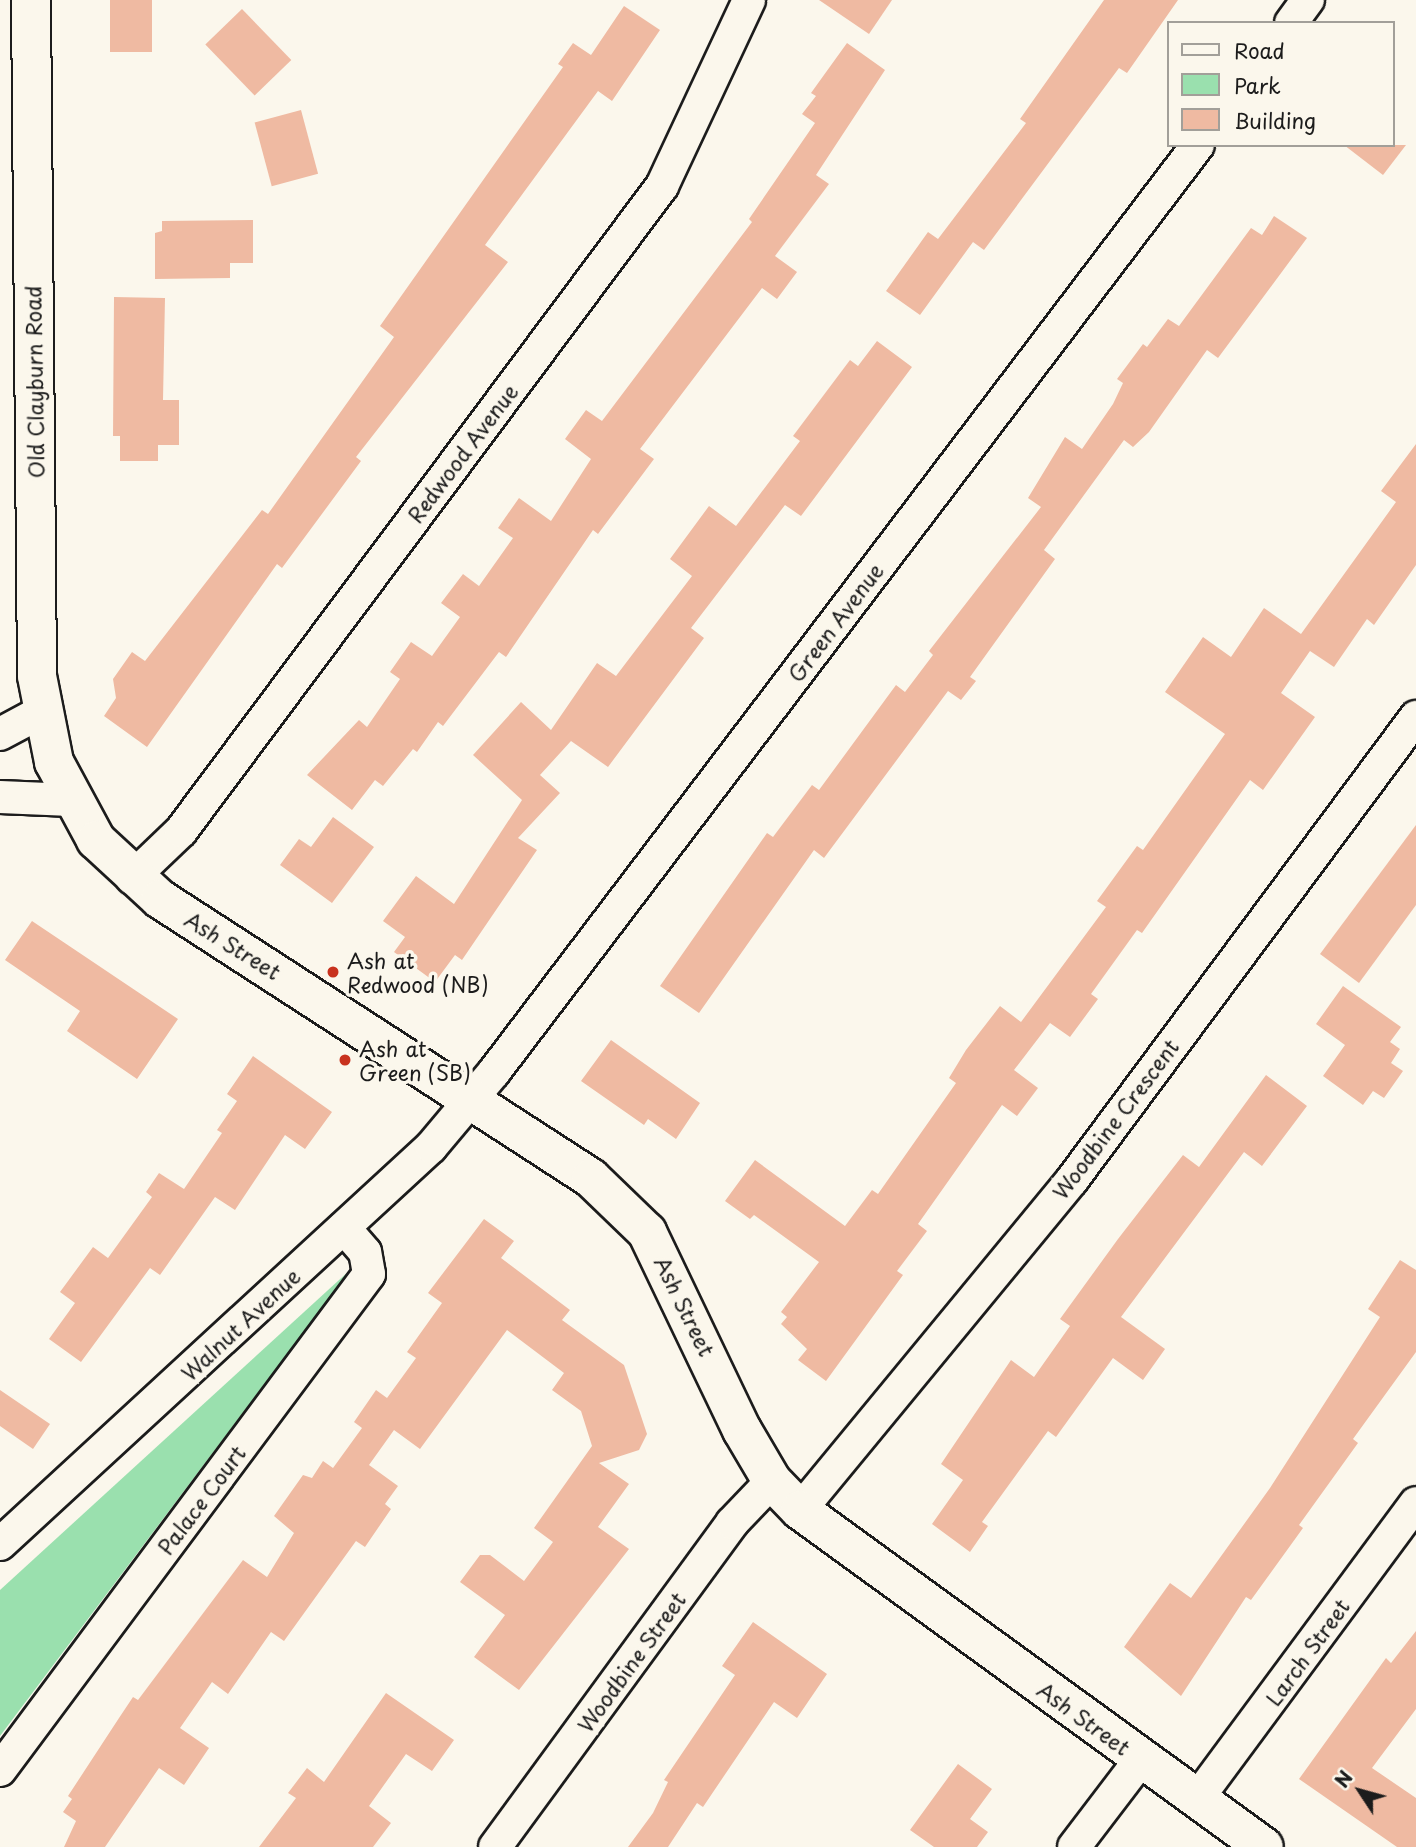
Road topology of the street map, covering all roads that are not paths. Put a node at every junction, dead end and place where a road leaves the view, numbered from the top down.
1 (31, 0) edge
2 (749, 0) edge
3 (1308, 0) edge
4 (1292, 21) edge
5 (1196, 147) edge
6 (41, 712) junction
7 (1416, 717) edge
8 (0, 734) edge
9 (54, 762) joint
10 (0, 797) edge
11 (71, 800) junction
12 (132, 878) junction
13 (472, 1097) junction
14 (344, 1228) junction
15 (772, 1481) junction
16 (1416, 1503) edge
17 (800, 1510) junction
18 (0, 1544) edge
19 (1141, 1759) junction
20 (0, 1770) edge
21 (1197, 1799) junction
22 (495, 1847) edge
23 (1074, 1847) edge
24 (1264, 1847) edge

1 - 6 main road, Old Clayburn Road
2 - 12 street, Redwood Avenue
3 - 4 street
5 - 13 street, Green Avenue
6 - 8 street
6 - 9 main road, Old Clayburn Road
7 - 17 street, Woodbine Crescent
9 - 11 main road, Ash Street
10 - 11 street
11 - 12 main road, Ash Street
12 - 13 main road, Ash Street
13 - 14 street, Walnut Avenue
13 - 15 main road, Ash Street
14 - 18 street, Walnut Avenue
14 - 20 street, Palace Court
15 - 17 main road, Ash Street
15 - 22 street, Woodbine Street
16 - 21 street, Larch Street
17 - 19 main road, Ash Street
19 - 21 main road, Ash Street
19 - 23 street
21 - 24 main road, Ash Street

